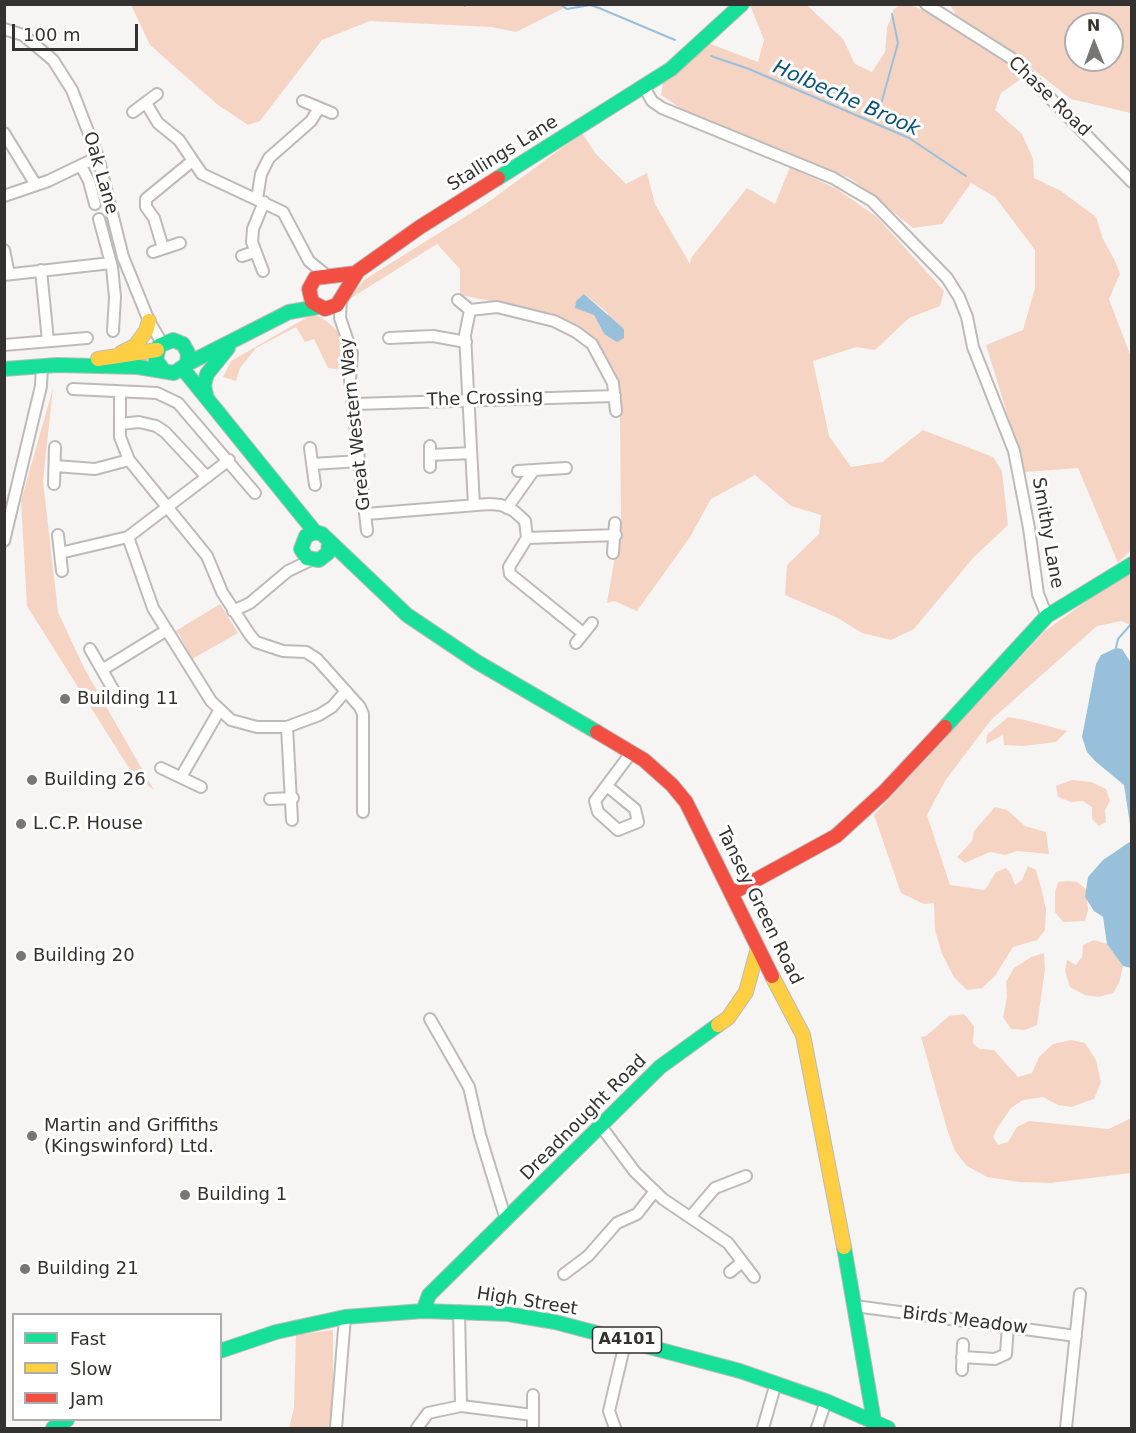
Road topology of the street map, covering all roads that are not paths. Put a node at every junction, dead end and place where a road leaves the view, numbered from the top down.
1 (742, 4) edge
2 (926, 4) edge
3 (4, 29) edge
4 (644, 87) junction
5 (157, 94) dead end
6 (303, 101) dead end
7 (146, 103) junction
8 (319, 108) junction
9 (133, 112) dead end
10 (332, 113) dead end
11 (4, 133) edge
12 (98, 157) junction
13 (191, 162) junction
14 (81, 165) junction
15 (1131, 182) edge
16 (36, 185) junction
17 (4, 196) edge
18 (260, 201) junction
19 (95, 204) dead end
20 (99, 219) dead end
21 (180, 243) dead end
22 (4, 250) edge
23 (254, 252) junction
24 (242, 256) dead end
25 (309, 261) junction
26 (111, 263) junction
27 (41, 270) junction
28 (263, 272) dead end
29 (356, 273) junction
30 (7, 274) edge
31 (328, 275) junction
32 (310, 286) junction
33 (342, 297) junction
34 (458, 300) dead end
35 (322, 308) junction
36 (470, 310) junction
37 (289, 312) junction
38 (340, 318) junction
39 (149, 321) junction
40 (113, 331) dead end
41 (87, 338) dead end
42 (389, 338) dead end
43 (48, 341) junction
44 (234, 341) junction
45 (466, 342) junction
46 (4, 345) edge
47 (160, 347) junction
48 (186, 348) junction
49 (116, 356) junction
50 (57, 365) junction
51 (42, 366) junction
52 (185, 367) junction
53 (4, 369) edge
54 (164, 371) junction
55 (73, 389) dead end
56 (120, 392) junction
57 (206, 395) junction
58 (615, 396) junction
59 (468, 399) junction
60 (355, 404) junction
61 (616, 411) dead end
62 (120, 424) junction
63 (55, 447) dead end
64 (310, 448) dead end
65 (471, 453) junction
66 (129, 460) junction
67 (229, 460) junction
68 (360, 461) junction
69 (312, 464) junction
70 (55, 466) junction
71 (430, 467) dead end
72 (566, 468) dead end
73 (534, 470) junction
74 (518, 471) dead end
75 (207, 477) junction
76 (54, 484) dead end
77 (315, 485) dead end
78 (255, 493) dead end
79 (474, 505) junction
80 (168, 508) junction
81 (507, 508) junction
82 (366, 514) junction
83 (615, 523) dead end
84 (367, 531) dead end
85 (58, 535) dead end
86 (615, 535) junction
87 (128, 537) junction
88 (527, 538) junction
89 (306, 540) junction
90 (4, 541) edge
91 (329, 543) junction
92 (60, 553) junction
93 (613, 553) dead end
94 (317, 559) junction
95 (1131, 564) edge
96 (62, 571) dead end
97 (288, 571) junction
98 (359, 572) junction
99 (233, 611) junction
100 (1047, 616) junction
101 (592, 623) dead end
102 (167, 630) junction
103 (90, 649) dead end
104 (102, 670) junction
105 (114, 691) dead end
106 (346, 691) junction
107 (219, 711) junction
108 (287, 727) junction
109 (631, 753) junction
110 (161, 768) dead end
111 (181, 777) junction
112 (607, 786) dead end
113 (201, 788) dead end
114 (293, 798) junction
115 (270, 799) dead end
116 (363, 812) dead end
117 (292, 820) dead end
118 (732, 893) junction
119 (758, 948) junction
120 (430, 1019) dead end
121 (600, 1125) junction
122 (746, 1176) dead end
123 (730, 1182) junction
124 (655, 1191) junction
125 (735, 1194) dead end
126 (691, 1216) junction
127 (506, 1220) junction
128 (742, 1262) junction
129 (576, 1265) junction
130 (729, 1272) dead end
131 (564, 1274) dead end
132 (584, 1275) dead end
133 (754, 1277) dead end
134 (1080, 1294) dead end
135 (855, 1306) junction
136 (423, 1311) junction
137 (459, 1311) junction
138 (345, 1317) junction
139 (1008, 1325) junction
140 (1076, 1336) junction
141 (626, 1339) junction
142 (963, 1344) dead end
143 (222, 1350) edge
144 (962, 1357) junction
145 (962, 1370) dead end
146 (776, 1383) junction
147 (533, 1395) dead end
148 (826, 1401) junction
149 (461, 1406) junction
150 (533, 1415) junction
151 (874, 1421) junction
152 (618, 1424) edge
153 (533, 1427) edge
154 (336, 1428) edge
155 (417, 1428) edge
156 (764, 1428) edge
157 (817, 1428) edge
158 (888, 1428) edge
159 (1066, 1428) edge

1 - 4 street, Stallings Lane
2 - 15 street, Chase Road
3 - 12 street, Oak Lane
4 - 29 street, Stallings Lane
4 - 100 street, Smithy Lane
5 - 7 street
6 - 8 street
7 - 9 street
7 - 13 street
8 - 10 street
8 - 18 street
11 - 16 street
12 - 14 street
12 - 39 street, Oak Lane
13 - 18 street
13 - 21 street
14 - 16 street
14 - 19 street
16 - 17 street
18 - 23 street
18 - 25 street
20 - 26 street
22 - 30 street
23 - 24 street
23 - 28 street
25 - 31 street
25 - 32 street
26 - 27 street
26 - 40 street
27 - 30 street
27 - 43 street
29 - 31 street
29 - 33 street, Stallings Lane
31 - 32 street
31 - 33 street
32 - 35 street
32 - 37 street
33 - 35 street
33 - 38 street
34 - 36 street
35 - 37 street
35 - 38 street
36 - 45 street
36 - 58 street
37 - 44 street
38 - 60 street, Great Western Way
39 - 47 street, Oak Lane
39 - 49 street
41 - 43 street
42 - 45 street
43 - 46 street
44 - 48 street
44 - 52 street
44 - 57 street
45 - 59 street
47 - 48 street
47 - 49 street
47 - 54 street
48 - 52 street
49 - 50 street
50 - 51 street
50 - 54 street
51 - 53 street
51 - 90 street
52 - 54 street
52 - 57 street, Tansey Green Road
55 - 56 street
56 - 62 street
56 - 67 street
57 - 89 street, Tansey Green Road
58 - 59 street, The Crossing
58 - 61 street
59 - 60 street, The Crossing
59 - 65 street
60 - 68 street, Great Western Way
62 - 66 street
62 - 75 street
63 - 70 street
64 - 69 street
65 - 71 street
65 - 79 street
66 - 70 street
66 - 80 street
67 - 75 street
67 - 78 street
68 - 69 street
68 - 82 street, Great Western Way
69 - 77 street
70 - 76 street
72 - 73 street
73 - 74 street
73 - 81 street
75 - 80 street
79 - 81 street
79 - 82 street
80 - 87 street
80 - 99 street
81 - 88 street
82 - 84 street, Great Western Way
83 - 86 street
85 - 92 street
86 - 88 street
86 - 93 street
87 - 92 street
87 - 102 street
88 - 101 street
89 - 91 street, Tansey Green Road
89 - 94 street, Tansey Green Road
89 - 97 street
91 - 94 street
91 - 98 street, Tansey Green Road
92 - 96 street
94 - 97 street
94 - 98 street, Tansey Green Road
95 - 100 street
97 - 99 street
98 - 109 street, Tansey Green Road
99 - 106 street
100 - 118 street, Smithy Lane
102 - 104 street
102 - 107 street
103 - 104 street
104 - 105 street
106 - 108 street
106 - 116 street
107 - 108 street
107 - 111 street
108 - 114 street
109 - 112 street
109 - 118 street, Tansey Green Road
110 - 111 street
111 - 113 street
114 - 115 street
114 - 117 street
118 - 119 street, Tansey Green Road
119 - 121 street, Dreadnought Road
119 - 135 street, Tansey Green Road
120 - 127 street
121 - 124 street
121 - 127 street, Dreadnought Road
122 - 123 street
123 - 125 street
123 - 126 street
124 - 126 street
124 - 129 street
126 - 128 street
127 - 136 street, Dreadnought Road
128 - 130 street
128 - 133 street
129 - 131 street
129 - 132 street
134 - 140 street
135 - 139 street, Birds Meadow
135 - 151 street, Tansey Green Road
136 - 137 street, High Street / A4101
136 - 138 street, High Street / A4101
137 - 141 street, High Street / A4101
137 - 149 street
138 - 143 street, High Street / A4101
138 - 154 street
139 - 140 street, Birds Meadow
139 - 144 street
140 - 159 street
141 - 146 street, High Street / A4101
141 - 152 street
142 - 144 street
144 - 145 street
146 - 148 street, High Street / A4101
146 - 156 street
147 - 150 street
148 - 151 street, High Street / A4101
148 - 157 street
149 - 150 street
149 - 155 street
150 - 153 street
151 - 158 street, High Street / A4101

